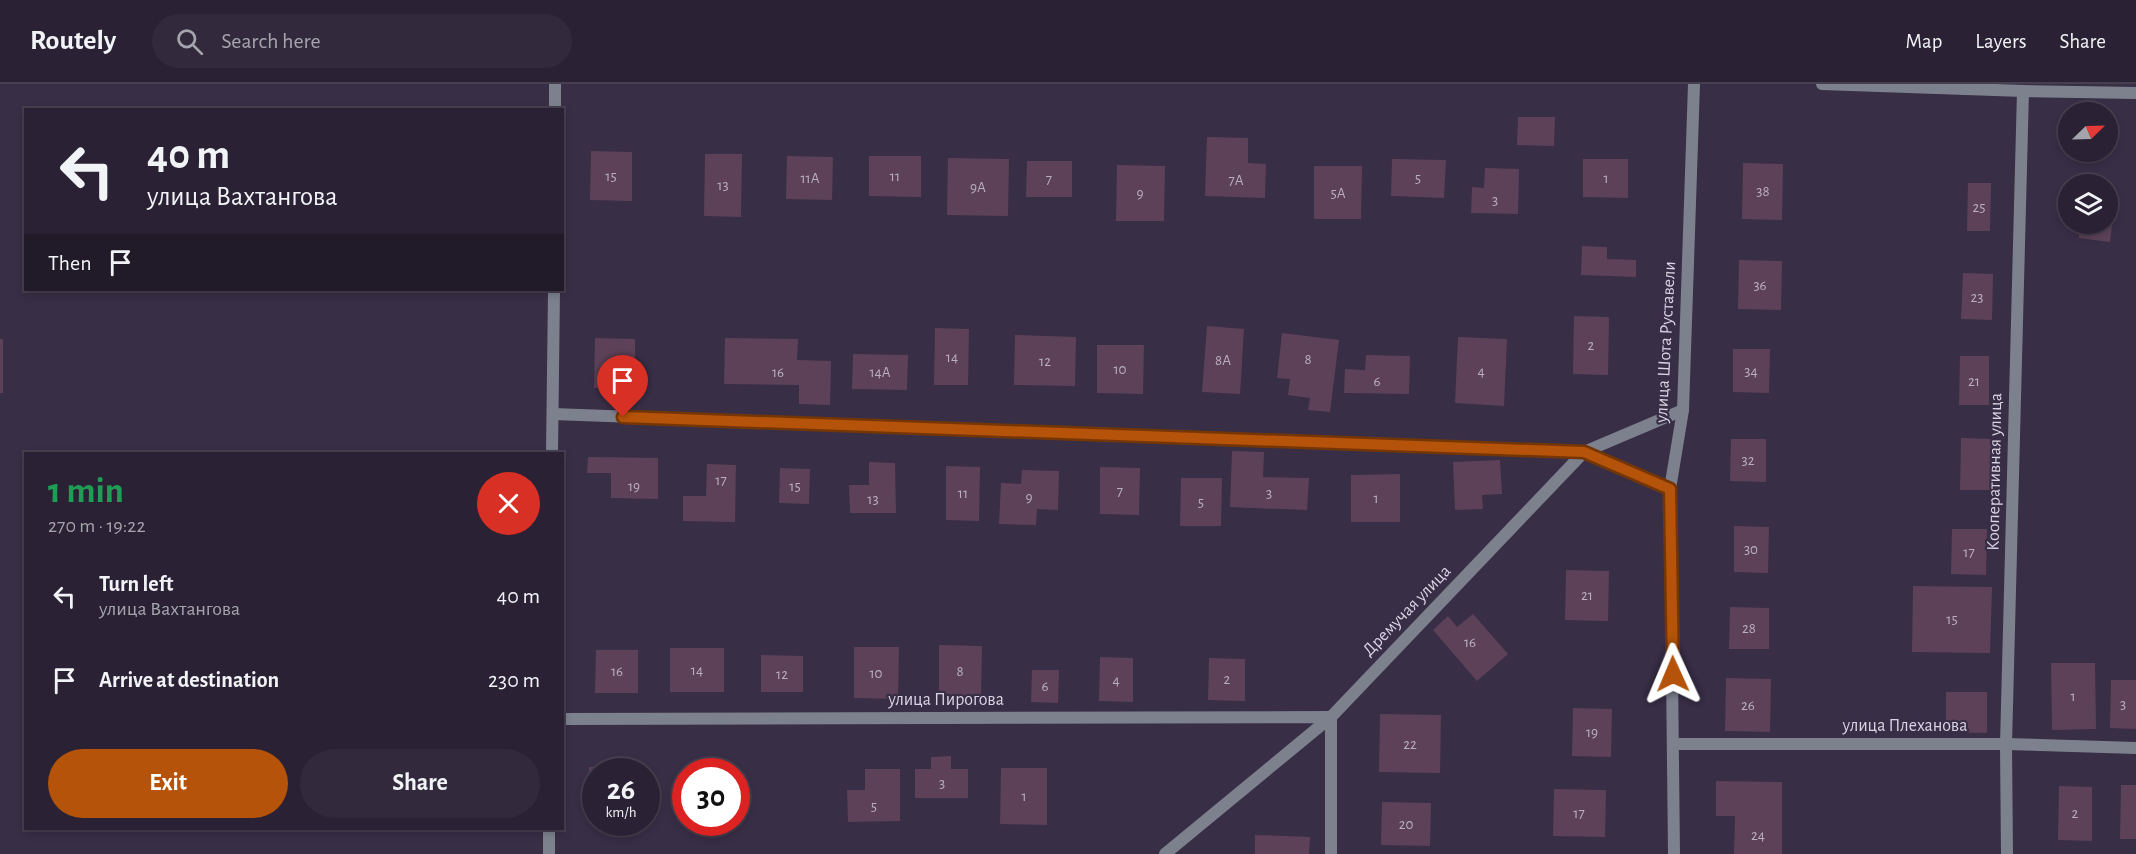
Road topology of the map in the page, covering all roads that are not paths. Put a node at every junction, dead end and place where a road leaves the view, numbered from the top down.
1 (555, 84) edge
2 (1694, 84) edge
3 (1822, 84) edge
4 (2023, 91) junction
5 (2136, 93) edge
6 (555, 108) edge
7 (554, 291) edge
8 (1683, 410) junction
9 (553, 414) junction
10 (552, 452) edge
11 (1584, 452) junction
12 (1670, 489) junction
13 (1331, 717) junction
14 (564, 719) edge
15 (1674, 744) junction
16 (2006, 744) junction
17 (2136, 748) edge
18 (549, 830) edge
19 (549, 854) edge
20 (1165, 854) edge
21 (1331, 854) edge
22 (1674, 854) edge
23 (2007, 854) edge

1 - 6 street
2 - 8 street, улица Шота Руставели
3 - 4 street
4 - 5 street
4 - 16 street, Кооперативная улица
7 - 9 street
8 - 11 street, Дремучая улица
8 - 12 street, улица Шота Руставели
9 - 10 street
9 - 11 street
11 - 12 street
11 - 13 street, Дремучая улица
12 - 15 street, улица Шота Руставели
13 - 14 street, улица Пирогова
13 - 20 street, Дремучая улица
13 - 21 street
15 - 16 street, улица Плеханова
15 - 22 street, улица Шота Руставели
16 - 17 street, улица Плеханова
16 - 23 street, Кооперативная улица
18 - 19 street

